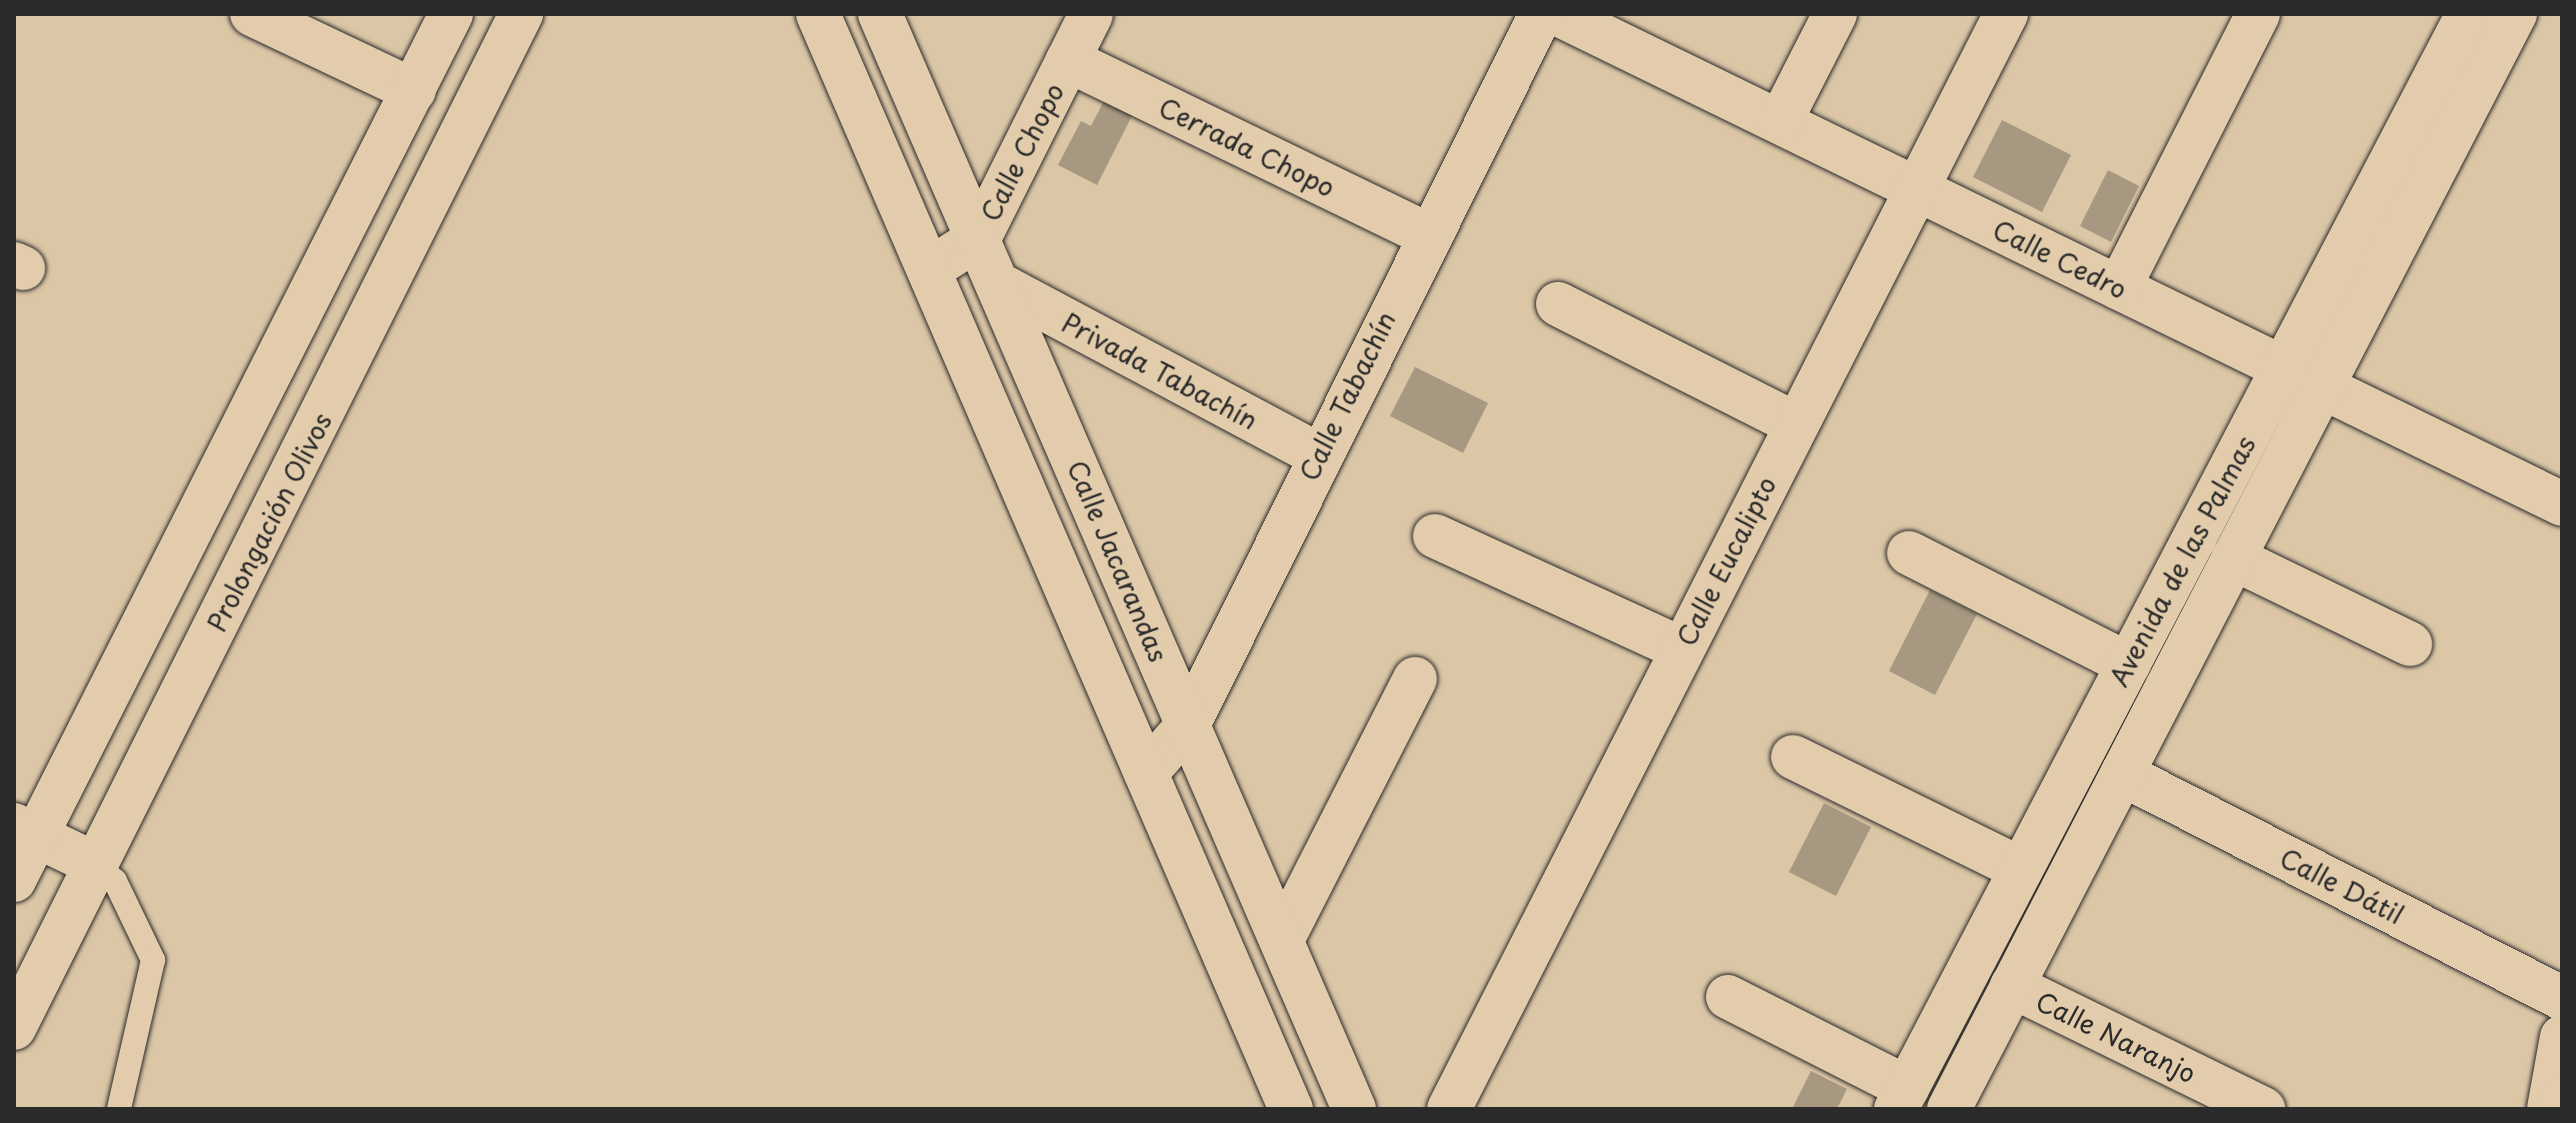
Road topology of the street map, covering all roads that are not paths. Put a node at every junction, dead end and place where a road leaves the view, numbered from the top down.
1 (252, 14) edge
2 (451, 14) edge
3 (521, 14) edge
4 (818, 14) edge
5 (880, 14) edge
6 (1091, 14) edge
7 (1541, 14) edge
8 (1558, 14) edge
9 (1835, 14) edge
10 (2006, 14) edge
11 (2258, 14) edge
12 (2468, 14) edge
13 (2515, 14) edge
14 (1068, 60) junction
15 (414, 91) junction
16 (1780, 122) junction
17 (1916, 189) junction
18 (1426, 234) junction
19 (979, 238) junction
20 (930, 269) junction
21 (322, 270) junction
22 (1002, 286) junction
23 (2119, 288) junction
24 (381, 301) junction
25 (1558, 304) dead end
26 (2283, 368) junction
27 (2322, 387) junction
28 (1796, 424) junction
29 (1318, 455) junction
30 (2562, 504) edge
31 (1435, 536) dead end
32 (1909, 553) dead end
33 (2233, 558) junction
34 (2410, 644) dead end
35 (1682, 649) junction
36 (2128, 664) junction
37 (1415, 679) dead end
38 (1188, 725) junction
39 (1793, 757) dead end
40 (1146, 773) junction
41 (2122, 774) junction
42 (25, 830) edge
43 (95, 864) junction
44 (2021, 869) junction
45 (14, 880) edge
46 (1282, 940) junction
47 (2012, 986) junction
48 (1728, 997) dead end
49 (2562, 998) edge
50 (14, 1028) edge
51 (2562, 1037) edge
52 (1902, 1098) edge
53 (2562, 1101) edge
54 (1960, 1106) edge
55 (119, 1109) edge
56 (1291, 1109) edge
57 (1354, 1109) edge
58 (1449, 1109) edge
59 (2263, 1109) edge
60 (2549, 1109) edge
61 (2559, 1109) edge

1 - 15 street
2 - 15 street
3 - 24 street, Prolongación Olivos
4 - 20 street
5 - 19 street, Calle Jacarandas
6 - 14 street, Calle Chopo
7 - 18 street, Calle Tabachín
8 - 16 street, Calle Cedro
9 - 16 street
10 - 17 street, Calle Eucalipto
11 - 23 street
12 - 26 street, Avenida de las Palmas
13 - 27 street, Avenida de las Palmas
14 - 18 street, Cerrada Chopo
14 - 19 street, Calle Chopo
15 - 21 street
16 - 17 street, Calle Cedro
17 - 23 street, Calle Cedro
17 - 28 street, Calle Eucalipto
18 - 29 street, Calle Tabachín
19 - 20 street, Calle Chopo
19 - 22 street, Calle Jacarandas
20 - 40 street
21 - 24 street
21 - 42 street
22 - 29 street, Privada Tabachín
22 - 38 street, Calle Jacarandas
23 - 26 street, Calle Cedro
24 - 43 street, Prolongación Olivos
25 - 28 street
26 - 27 street, Calle Cedro
26 - 36 street, Avenida de las Palmas
27 - 30 street, Calle Cedro
27 - 33 street, Avenida de las Palmas
28 - 35 street, Calle Eucalipto
29 - 38 street, Calle Tabachín
31 - 35 street
32 - 36 street
33 - 34 street
33 - 41 street, Avenida de las Palmas
35 - 58 street, Calle Eucalipto
36 - 44 street, Avenida de las Palmas
37 - 46 street
38 - 40 street, Calle Tabachín
38 - 46 street, Calle Jacarandas
39 - 44 street
40 - 56 street
41 - 47 street, Avenida de las Palmas
41 - 49 street, Calle Dátil
42 - 43 street
42 - 45 street
43 - 50 street, Prolongación Olivos
43 - 55 lane
44 - 52 street, Avenida de las Palmas
46 - 57 street, Calle Jacarandas
47 - 54 street, Avenida de las Palmas
47 - 59 street, Calle Naranjo
48 - 52 street
51 - 60 street
53 - 61 street

